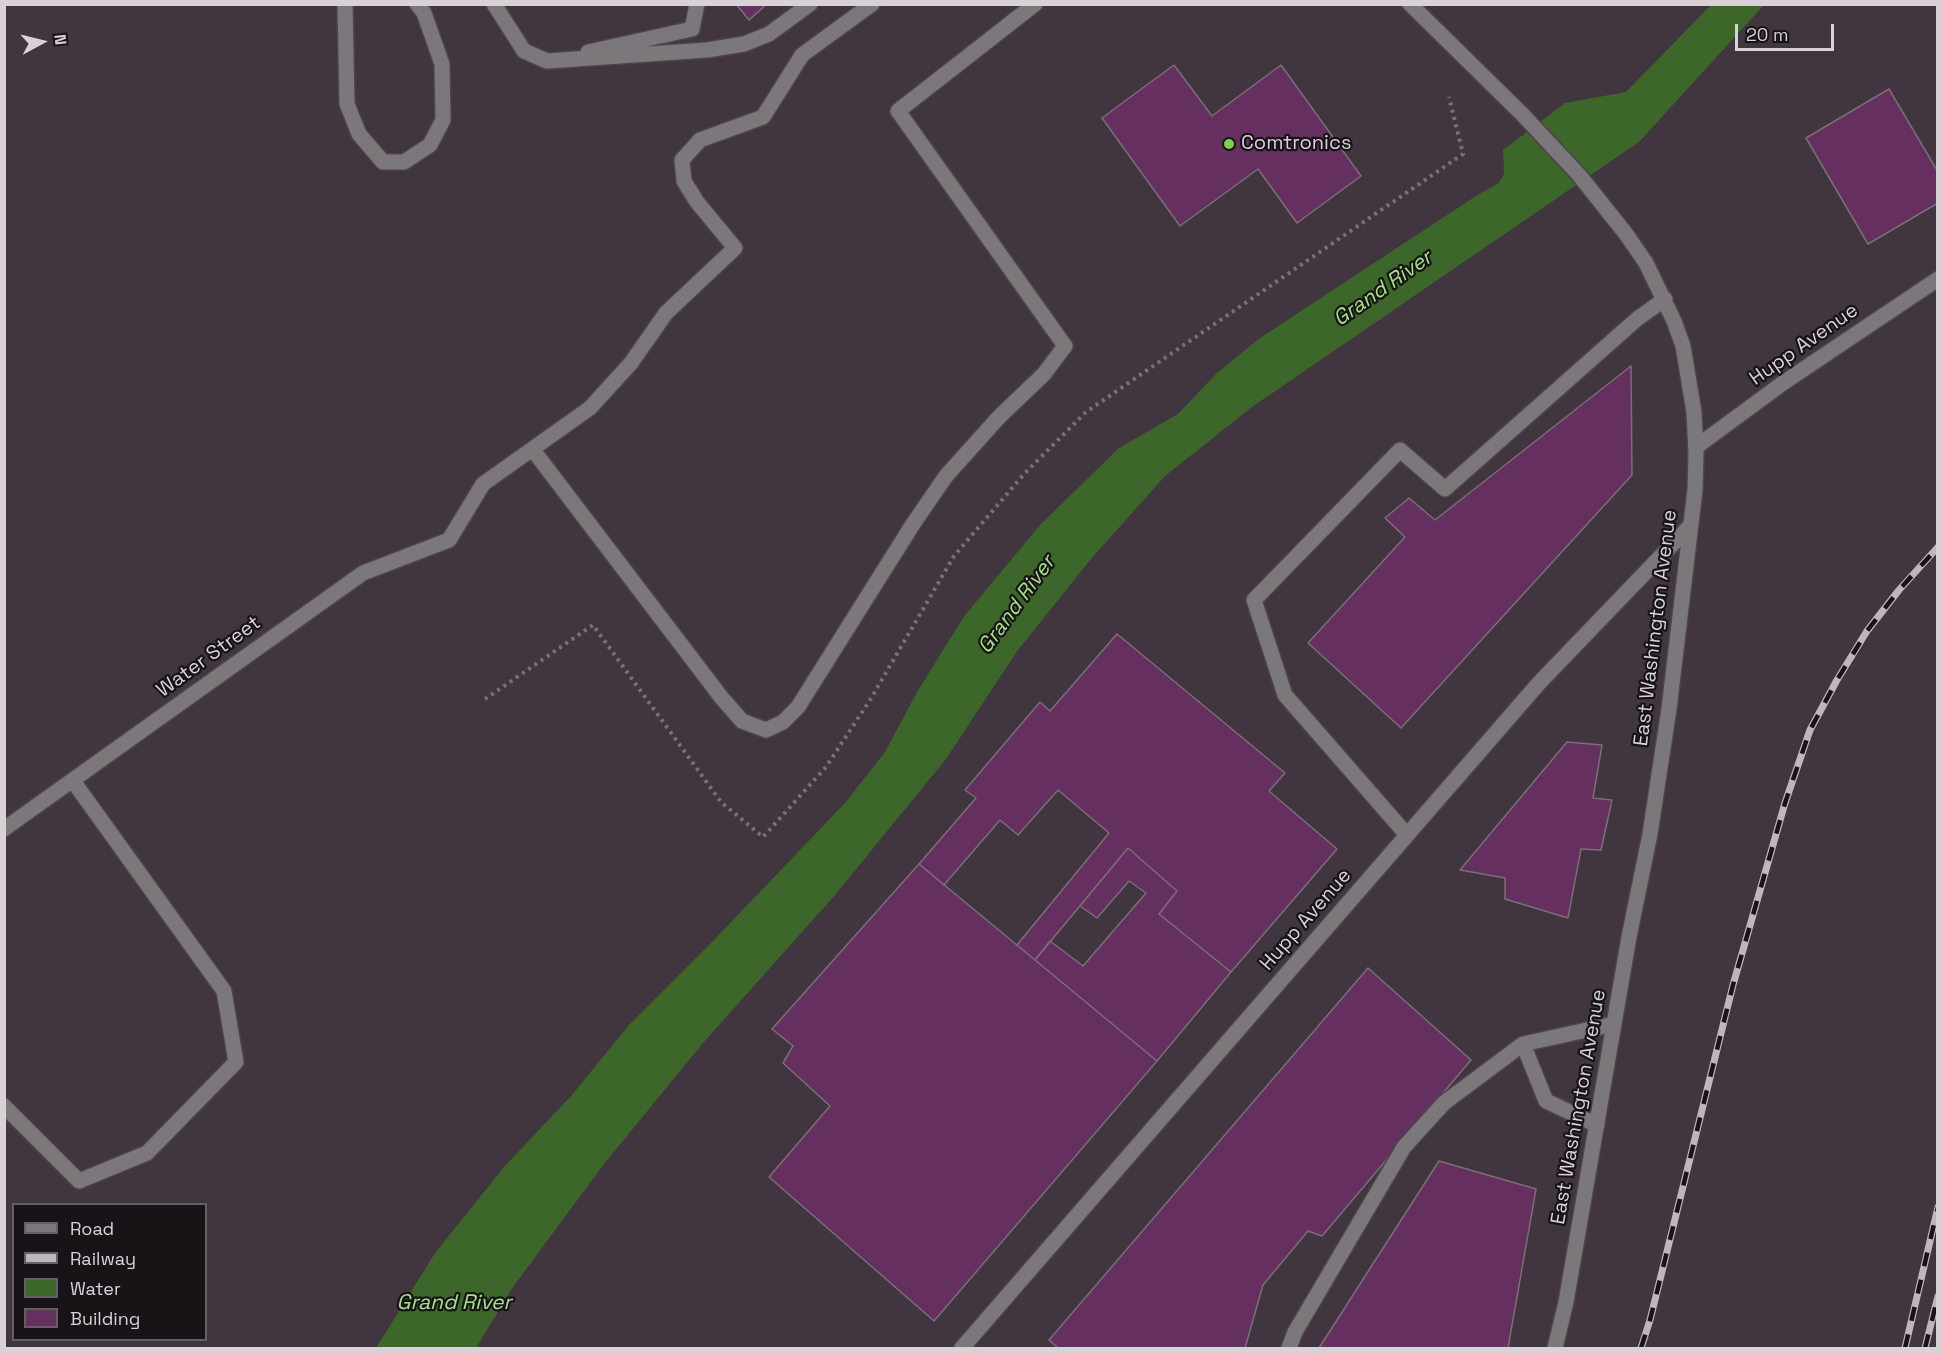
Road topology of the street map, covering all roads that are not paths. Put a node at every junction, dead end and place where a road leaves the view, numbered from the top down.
1 (345, 4) edge
2 (417, 4) edge
3 (494, 4) edge
4 (697, 4) edge
5 (810, 4) edge
6 (872, 4) edge
7 (1035, 4) edge
8 (1410, 4) edge
9 (547, 61) junction
10 (1938, 279) edge
11 (1665, 299) junction
12 (1696, 447) junction
13 (533, 450) junction
14 (1690, 526) junction
15 (73, 781) junction
16 (4, 829) edge
17 (1407, 835) junction
18 (1614, 1024) junction
19 (1523, 1044) junction
20 (4, 1106) edge
21 (1597, 1125) junction
22 (962, 1348) edge
23 (1289, 1348) edge
24 (1555, 1348) edge

1 - 2 street
3 - 9 street
4 - 9 street
5 - 9 street
6 - 13 street
7 - 13 street
8 - 11 street, East Washington Avenue
10 - 12 street, Hupp Avenue
11 - 12 street, East Washington Avenue
11 - 17 street
12 - 14 street, East Washington Avenue
13 - 15 street, Water Street
14 - 17 street, Hupp Avenue
14 - 18 street, East Washington Avenue
15 - 16 street, Water Street
15 - 20 street
17 - 22 street, Hupp Avenue
18 - 19 street
18 - 21 street, East Washington Avenue
19 - 21 street
19 - 23 street
21 - 24 street, East Washington Avenue

